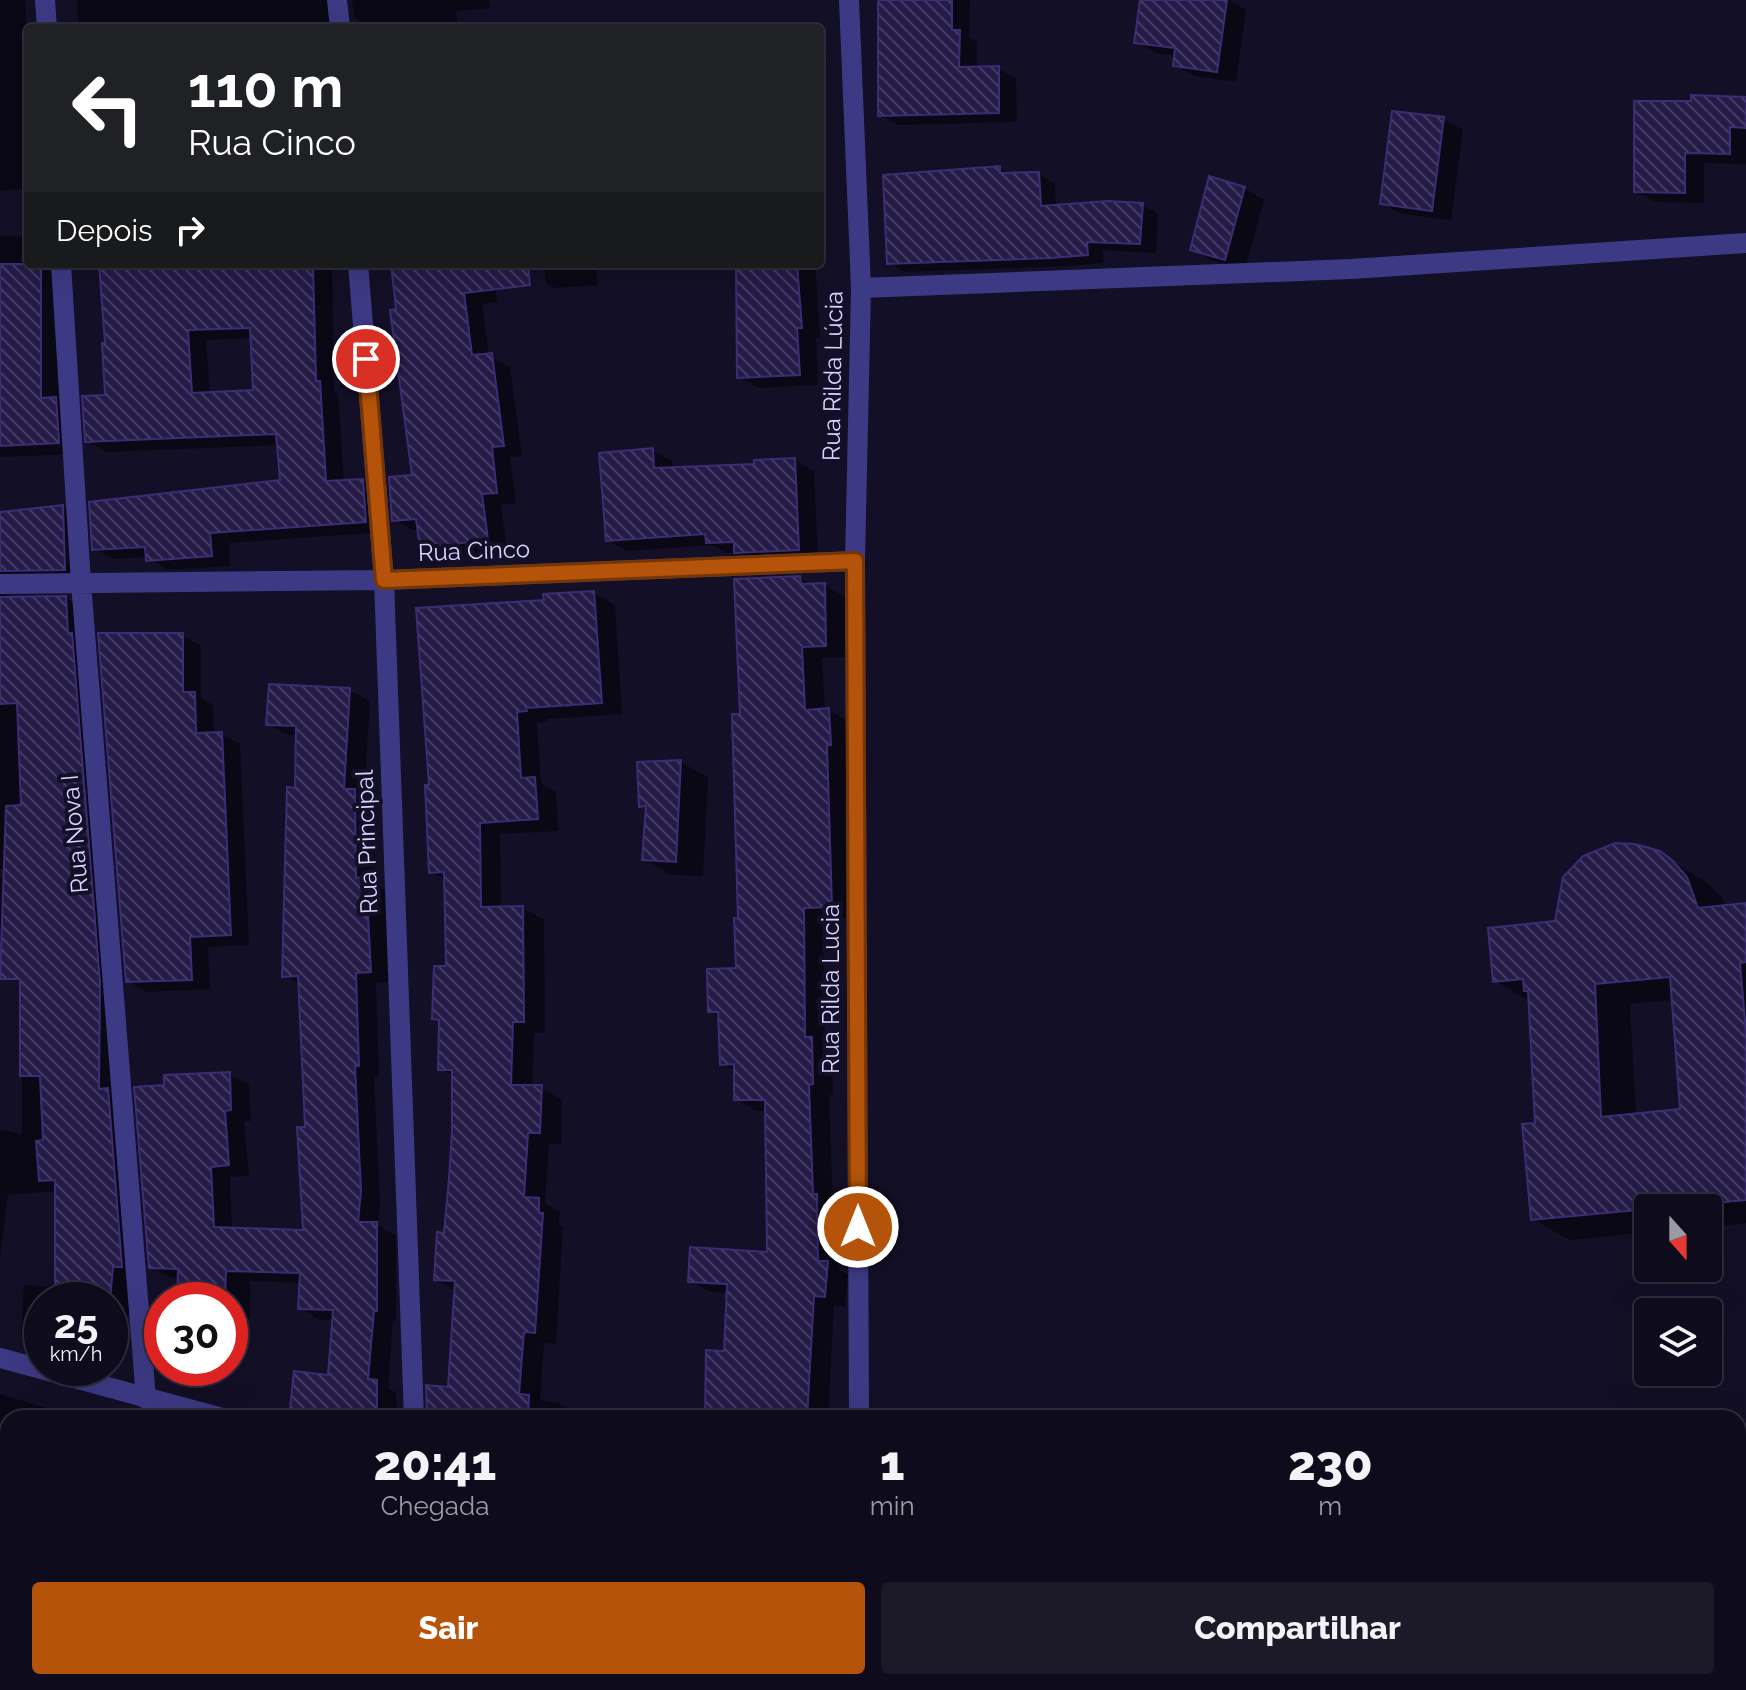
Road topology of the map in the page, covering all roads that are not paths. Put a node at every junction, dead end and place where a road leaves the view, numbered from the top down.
1 (45, 0) edge
2 (337, 0) edge
3 (849, 0) edge
4 (47, 24) edge
5 (340, 24) edge
6 (1746, 243) edge
7 (61, 268) edge
8 (358, 268) edge
9 (861, 288) junction
10 (855, 561) junction
11 (384, 580) junction
12 (81, 583) junction
13 (0, 584) edge
14 (0, 1358) edge
15 (146, 1399) junction
16 (190, 1410) edge
17 (414, 1410) edge
18 (859, 1410) edge

1 - 4 street
2 - 5 street
3 - 9 street, Rua Rilda Lúcia
6 - 9 street
7 - 12 street, Rua Nova I
8 - 11 street, Rua Principal
9 - 10 street, Rua Rilda Lúcia
10 - 11 street, Rua Cinco
10 - 18 street, Rua Rilda Lucia
11 - 12 street, Rua Cinco
11 - 17 street, Rua Principal
12 - 13 street, Rua Cinco
12 - 15 street, Rua Nova I
14 - 15 street
15 - 16 street

